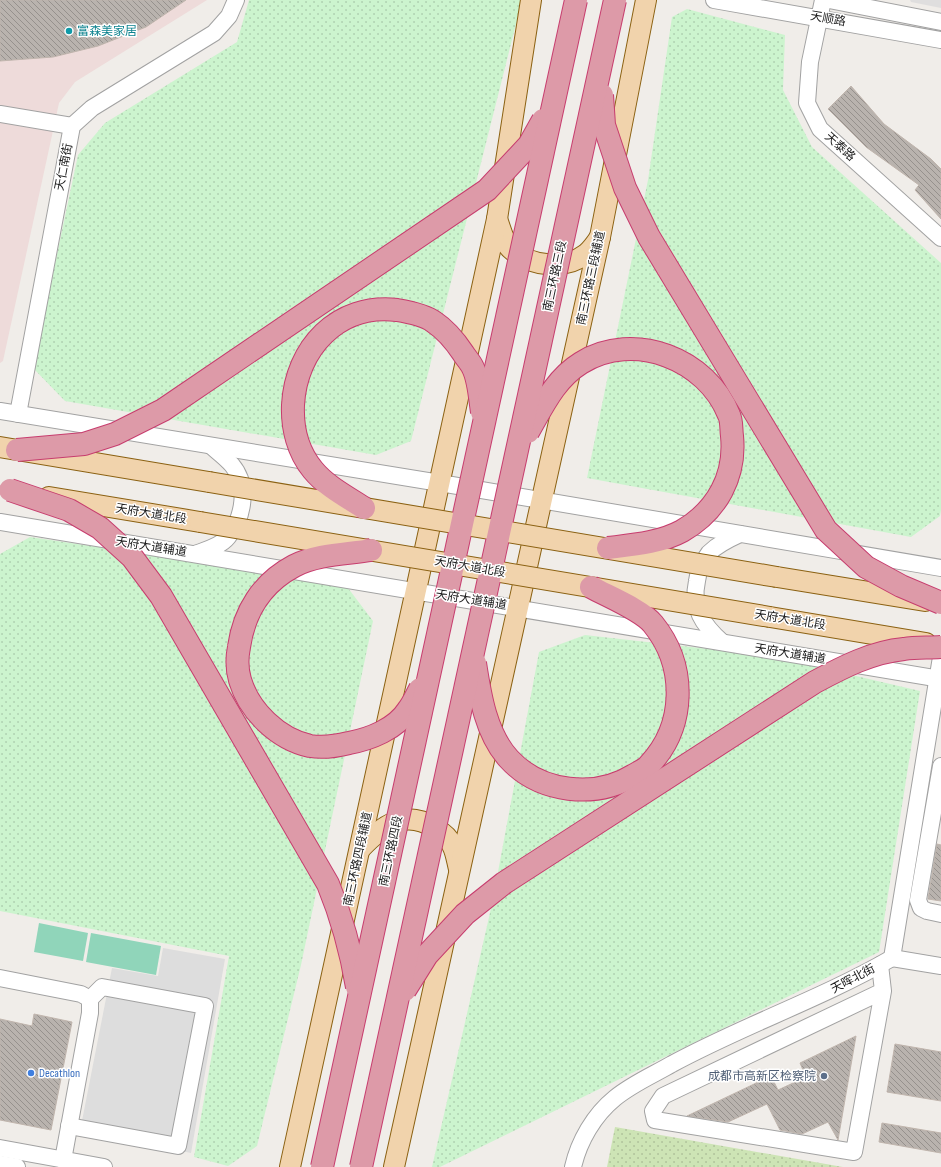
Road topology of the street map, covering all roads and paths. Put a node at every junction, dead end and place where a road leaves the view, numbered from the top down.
1 (236, 0) edge
2 (532, 0) edge
3 (576, 0) edge
4 (615, 0) edge
5 (646, 0) edge
6 (714, 0) edge
7 (823, 0) edge
8 (829, 0) edge
9 (820, 17) junction
10 (941, 22) edge
11 (941, 40) edge
12 (600, 71) junction
13 (555, 98) junction
14 (0, 114) edge
15 (72, 126) junction
16 (498, 219) junction
17 (600, 238) junction
18 (941, 238) edge
19 (0, 411) edge
20 (18, 414) junction
21 (483, 426) junction
22 (211, 446) junction
23 (8, 448) edge
24 (517, 452) junction
25 (440, 483) junction
26 (5, 489) edge
27 (542, 500) junction
28 (364, 508) junction
29 (0, 522) edge
30 (740, 534) junction
31 (608, 548) junction
32 (371, 550) junction
33 (194, 554) junction
34 (941, 568) edge
35 (591, 587) junction
36 (416, 591) junction
37 (941, 603) edge
38 (518, 608) junction
39 (722, 642) junction
40 (941, 646) edge
41 (473, 652) junction
42 (941, 657) edge
43 (430, 672) junction
44 (939, 679) edge
45 (941, 766) edge
46 (360, 849) junction
47 (459, 871) junction
48 (941, 914) edge
49 (886, 961) junction
50 (941, 966) edge
51 (0, 978) edge
52 (883, 991) junction
53 (359, 997) junction
54 (90, 999) junction
55 (397, 1003) junction
56 (69, 1126) junction
57 (0, 1148) edge
58 (63, 1160) junction
59 (0, 1164) edge
60 (17, 1167) edge
61 (104, 1167) edge
62 (290, 1167) edge
63 (322, 1167) edge
64 (361, 1167) edge
65 (394, 1167) edge
66 (574, 1167) edge

1 - 15 street, 天仁南街
2 - 16 main road
3 - 13 highway, bridge
4 - 12 highway, 南三环路三段, bridge
5 - 17 main road, 南三环路三段辅道
6 - 9 street, 天顺路
7 - 9 street, 天泰路
8 - 10 street, 天顺路
9 - 11 street, 天顺路
9 - 18 street, 天泰路
12 - 24 highway, 南三环路三段, bridge
12 - 37 highway, bridge
13 - 21 highway, bridge
13 - 23 highway, bridge
14 - 15 street
15 - 20 street, 天仁南街
16 - 17 main road
16 - 25 main road
17 - 27 main road, 南三环路三段辅道
19 - 20 street
20 - 22 street
21 - 28 highway, bridge
21 - 43 highway, 南三环路四段, bridge
22 - 25 street
22 - 33 street
23 - 28 main road, bridge
24 - 31 highway, bridge
24 - 41 highway, 南三环路三段, bridge
25 - 27 street
25 - 36 main road, 南三环路四段辅道
26 - 32 main road, 天府大道北段, bridge
26 - 53 highway, bridge
27 - 30 street
27 - 38 main road, 南三环路三段辅道
28 - 31 main road, bridge
29 - 33 street, 天府大道辅道
30 - 34 street
30 - 39 street
31 - 37 main road, bridge
32 - 35 main road, 天府大道北段, bridge
32 - 43 highway, bridge
33 - 36 street, 天府大道辅道
35 - 40 main road, 天府大道北段, bridge
35 - 41 highway, bridge
36 - 38 street, 天府大道辅道
36 - 46 main road, 南三环路四段辅道
38 - 39 street, 天府大道辅道
38 - 47 main road, 南三环路三段辅道
39 - 44 street, 天府大道辅道
40 - 55 highway, bridge
41 - 55 highway, bridge
42 - 44 street
43 - 53 highway, 南三环路四段, bridge
44 - 49 street
45 - 48 street
46 - 47 main road
46 - 62 main road, 南三环路四段辅道
47 - 65 main road, 南三环路三段辅道
49 - 50 street
49 - 52 street
49 - 66 street, 天晖北街
51 - 54 street
52 - 52 street
53 - 63 highway, 南三环路四段, bridge
54 - 56 street
54 - 56 street
55 - 64 highway, bridge
56 - 58 street
57 - 58 street
58 - 61 street
59 - 60 street

